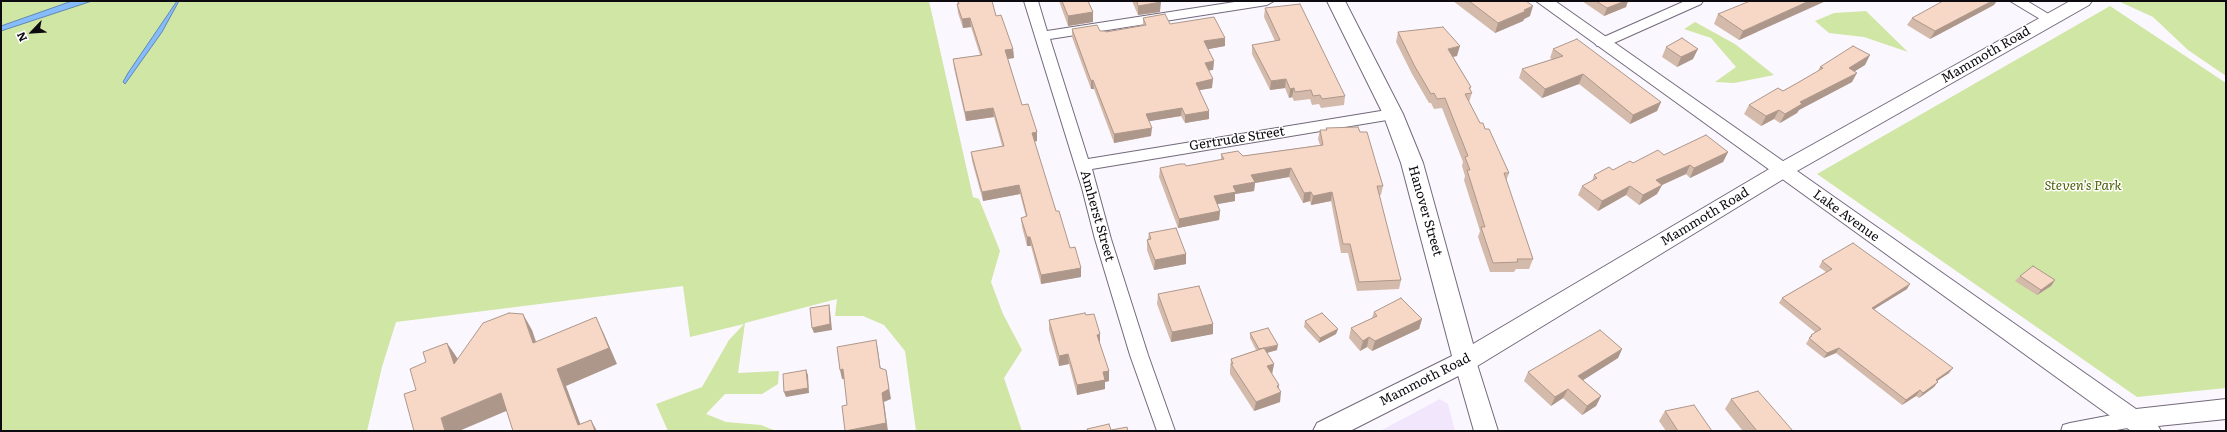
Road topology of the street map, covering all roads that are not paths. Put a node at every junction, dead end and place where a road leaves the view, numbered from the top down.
1 (1031, 1) edge
2 (1267, 1) edge
3 (1336, 1) edge
4 (1544, 1) edge
5 (1696, 1) edge
6 (2017, 1) edge
7 (2083, 1) edge
8 (2050, 19) junction
9 (1041, 36) junction
10 (1602, 42) junction
11 (1393, 114) junction
12 (1082, 165) junction
13 (1783, 170) junction
14 (1465, 361) junction
15 (2226, 409) edge
16 (2141, 425) edge
17 (1166, 431) edge
18 (1326, 431) edge
19 (1486, 431) edge
20 (2070, 431) edge

1 - 9 street, Amherst Street
2 - 9 street
3 - 11 main road, Hanover Street
4 - 10 street, Lake Avenue
5 - 10 street
6 - 8 street
7 - 8 main road, Mammoth Road
8 - 13 main road, Mammoth Road
9 - 12 street, Amherst Street
10 - 13 street, Lake Avenue
11 - 12 street, Gertrude Street
11 - 14 main road, Hanover Street
12 - 17 street, Amherst Street
13 - 14 main road, Mammoth Road
13 - 16 street, Lake Avenue
14 - 18 main road, Mammoth Road
14 - 19 street, Hanover Street
15 - 16 street
16 - 20 street

